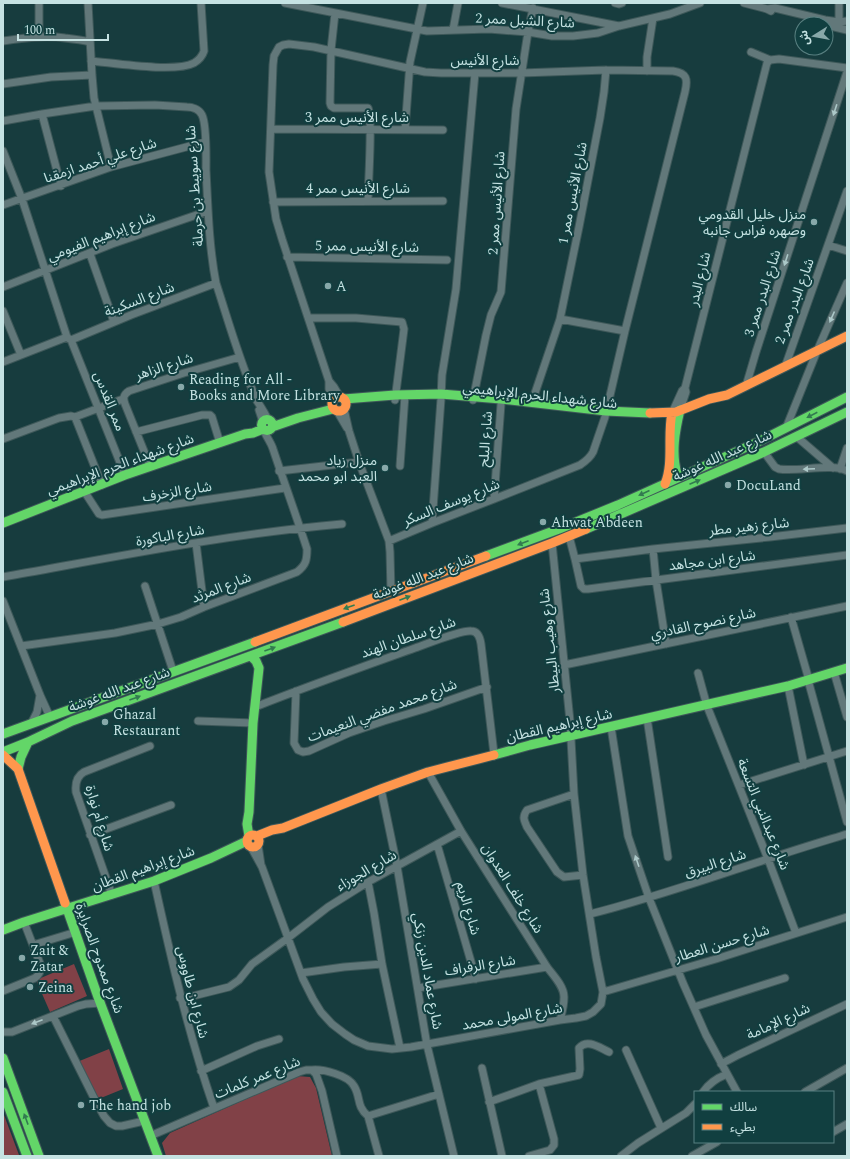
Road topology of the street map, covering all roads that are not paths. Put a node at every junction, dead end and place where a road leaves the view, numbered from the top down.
1 (38, 3) edge
2 (88, 3) edge
3 (201, 3) edge
4 (285, 3) edge
5 (423, 3) edge
6 (458, 3) edge
7 (502, 3) edge
8 (616, 3) edge
9 (622, 3) edge
10 (700, 3) edge
11 (744, 3) edge
12 (839, 3) edge
13 (533, 8) junction
14 (775, 8) edge
15 (336, 13) junction
16 (798, 16) edge
17 (653, 18) junction
18 (847, 21) edge
19 (834, 22) edge
20 (839, 22) junction
21 (619, 26) junction
22 (834, 27) edge
23 (416, 29) junction
24 (452, 30) junction
25 (847, 30) edge
26 (528, 32) junction
27 (39, 37) junction
28 (3, 41) edge
29 (90, 42) junction
30 (331, 50) junction
31 (752, 52) dead end
32 (770, 60) junction
33 (91, 61) junction
34 (409, 68) junction
35 (847, 68) edge
36 (606, 70) junction
37 (647, 71) junction
38 (847, 72) edge
39 (475, 73) junction
40 (521, 73) junction
41 (92, 75) junction
42 (3, 84) edge
43 (96, 106) junction
44 (42, 114) junction
45 (3, 121) edge
46 (271, 129) junction
47 (370, 130) junction
48 (405, 130) junction
49 (443, 130) dead end
50 (205, 142) junction
51 (3, 153) edge
52 (111, 167) junction
53 (61, 186) junction
54 (847, 191) edge
55 (22, 199) junction
56 (368, 201) junction
57 (443, 201) dead end
58 (273, 202) junction
59 (3, 205) edge
60 (208, 211) junction
61 (828, 244) junction
62 (847, 251) edge
63 (90, 254) junction
64 (287, 257) junction
65 (447, 260) dead end
66 (45, 272) junction
67 (216, 283) junction
68 (847, 283) edge
69 (3, 287) edge
70 (3, 311) edge
71 (309, 318) junction
72 (560, 319) junction
73 (114, 322) junction
74 (625, 331) junction
75 (847, 336) edge
76 (69, 339) junction
77 (817, 351) junction
78 (21, 355) junction
79 (240, 357) junction
80 (3, 362) edge
81 (785, 367) junction
82 (746, 386) junction
83 (405, 397) junction
84 (441, 397) junction
85 (847, 397) edge
86 (395, 398) junction
87 (124, 399) junction
88 (473, 399) junction
89 (532, 402) junction
90 (339, 404) junction
91 (501, 404) junction
92 (99, 408) junction
93 (847, 412) edge
94 (606, 414) junction
95 (675, 415) junction
96 (75, 417) junction
97 (267, 425) junction
98 (786, 428) junction
99 (136, 432) junction
100 (797, 436) junction
101 (3, 439) edge
102 (220, 443) junction
103 (847, 448) edge
104 (764, 452) junction
105 (359, 462) junction
106 (150, 466) junction
107 (400, 466) dead end
108 (836, 468) junction
109 (279, 471) junction
110 (847, 471) edge
111 (125, 475) junction
112 (685, 475) junction
113 (665, 484) junction
114 (102, 485) junction
115 (286, 488) junction
116 (84, 491) junction
117 (494, 499) junction
118 (3, 523) edge
119 (432, 523) junction
120 (342, 524) dead end
121 (300, 528) junction
122 (847, 528) edge
123 (569, 536) junction
124 (388, 541) junction
125 (196, 543) junction
126 (552, 543) junction
127 (653, 549) junction
128 (847, 554) edge
129 (575, 559) junction
130 (3, 577) edge
131 (656, 580) junction
132 (145, 586) dead end
133 (391, 592) junction
134 (3, 601) edge
135 (847, 606) edge
136 (204, 607) junction
137 (791, 617) junction
138 (158, 624) junction
139 (666, 644) junction
140 (21, 646) junction
141 (251, 656) junction
142 (564, 665) junction
143 (847, 668) edge
144 (173, 671) junction
145 (834, 672) junction
146 (698, 673) dead end
147 (808, 680) junction
148 (788, 686) junction
149 (487, 687) junction
150 (296, 691) junction
151 (40, 695) junction
152 (707, 706) junction
153 (255, 707) junction
154 (50, 717) junction
155 (647, 718) junction
156 (847, 718) edge
157 (72, 721) junction
158 (198, 721) dead end
159 (253, 723) junction
160 (31, 724) junction
161 (611, 727) junction
162 (3, 734) edge
163 (570, 736) junction
164 (28, 742) junction
165 (3, 745) edge
166 (150, 746) dead end
167 (847, 751) edge
168 (3, 753) edge
169 (494, 754) junction
170 (829, 757) junction
171 (804, 765) junction
172 (18, 769) junction
173 (428, 772) junction
174 (739, 785) junction
175 (381, 789) junction
176 (574, 794) junction
177 (170, 805) dead end
178 (847, 822) edge
179 (461, 832) junction
180 (847, 834) edge
181 (90, 835) junction
182 (253, 841) junction
183 (437, 844) junction
184 (668, 857) dead end
185 (768, 859) junction
186 (397, 866) junction
187 (583, 875) junction
188 (154, 881) junction
189 (368, 882) junction
190 (112, 896) junction
191 (649, 898) junction
192 (68, 909) junction
193 (590, 914) junction
194 (847, 917) edge
195 (24, 922) junction
196 (3, 930) edge
197 (76, 932) junction
198 (796, 933) junction
199 (288, 938) junction
200 (33, 945) junction
201 (382, 964) junction
202 (547, 967) junction
203 (678, 970) junction
204 (301, 973) junction
205 (785, 978) dead end
206 (476, 979) junction
207 (418, 988) junction
208 (3, 991) edge
209 (603, 992) junction
210 (180, 998) junction
211 (100, 1002) junction
212 (847, 1004) edge
213 (694, 1007) junction
214 (53, 1016) junction
215 (560, 1020) junction
216 (3, 1032) edge
217 (279, 1039) dead end
218 (427, 1045) junction
219 (400, 1048) junction
220 (626, 1050) dead end
221 (609, 1052) dead end
222 (3, 1058) edge
223 (721, 1064) junction
224 (482, 1068) dead end
225 (847, 1068) edge
226 (312, 1070) junction
227 (201, 1071) junction
228 (727, 1074) junction
229 (539, 1084) junction
230 (704, 1091) edge
231 (736, 1091) edge
232 (807, 1091) edge
233 (3, 1092) edge
234 (439, 1094) junction
235 (490, 1102) junction
236 (694, 1105) edge
237 (214, 1108) junction
238 (368, 1116) junction
239 (144, 1121) junction
240 (847, 1124) edge
241 (661, 1128) junction
242 (834, 1131) edge
243 (150, 1136) junction
244 (715, 1143) edge
245 (27, 1156) edge
246 (39, 1156) edge
247 (158, 1156) edge
248 (337, 1156) edge
249 (379, 1156) edge
250 (454, 1156) edge
251 (502, 1156) edge
252 (529, 1156) edge
253 (621, 1156) edge
254 (692, 1156) edge

1 - 27 street
2 - 29 street
3 - 33 street
4 - 15 street, شارع الشبل ممر 2
5 - 23 street
6 - 24 street
7 - 13 street
8 - 9 street
10 - 17 street, شارع الشبل ممر 2
11 - 14 street
12 - 20 street
13 - 21 street
13 - 26 street, شارع الأنيس ممر 2
14 - 16 street
15 - 23 street, شارع الشبل ممر 2
15 - 30 street
17 - 21 street, شارع الشبل ممر 2
17 - 37 street
18 - 20 street
19 - 20 street
21 - 26 street, شارع الشبل ممر 2
22 - 25 street
23 - 24 street, شارع الشبل ممر 2
23 - 34 street
24 - 26 street, شارع الشبل ممر 2
26 - 40 street, شارع الأنيس ممر 2
27 - 28 street
27 - 29 street
29 - 33 street
30 - 34 street, شارع الأنيس
30 - 46 street, شارع الأنيس
30 - 47 street
31 - 32 street
32 - 35 street
32 - 95 street, شارع البدر
33 - 41 street
34 - 39 street, شارع الأنيس
34 - 48 street
36 - 37 street, شارع الأنيس
36 - 40 street, شارع الأنيس
36 - 72 street, شارع الأنيس ممر 1
37 - 74 street, شارع الأنيس
38 -> 82 street, شارع البدر ممر 3
39 - 40 street, شارع الأنيس
39 - 84 street
40 - 88 street, شارع الأنيس ممر 2
41 - 42 street
41 - 43 street
43 - 44 street, شارع سويبط بن حرملة
43 - 50 street, شارع سويبط بن حرملة
43 - 52 street
44 - 45 street, شارع سويبط بن حرملة
44 - 53 street
46 - 47 street, شارع الأنيس ممر 3
46 - 58 street, شارع الأنيس
47 - 48 street, شارع الأنيس ممر 3
47 - 56 street
48 - 49 street, شارع الأنيس ممر 3
50 - 52 street, شارع علي أحمد ازمقنا
50 - 60 street, شارع سويبط بن حرملة
51 - 55 street, ممر القدس
52 - 53 street, شارع علي أحمد ازمقنا
53 - 55 street, شارع علي أحمد ازمقنا
54 - 61 street, شارع البدر ممر 2
55 - 59 street, شارع علي أحمد ازمقنا
55 - 66 street, ممر القدس
56 - 57 street, شارع الأنيس ممر 4
56 - 58 street, شارع الأنيس ممر 4
58 - 64 street, شارع الأنيس
60 - 63 street, شارع إبراهيم الفيومي
60 - 67 street, شارع سويبط بن حرملة
61 - 62 street, شارع البدر ممر 2
61 - 81 street, شارع البدر ممر 2
63 - 66 street, شارع إبراهيم الفيومي
63 - 73 street
64 - 65 street, شارع الأنيس ممر 5
64 - 71 street, شارع الأنيس
66 - 69 street, شارع إبراهيم الفيومي
66 - 76 street, ممر القدس
67 - 73 street, شارع السكينة
67 - 79 street, شارع سويبط بن حرملة
68 -> 77 street
70 - 78 street
71 - 86 street
71 - 90 street, شارع الأنيس
72 - 74 street
72 - 89 street, شارع الأنيس ممر 1
73 - 76 street, شارع السكينة
74 - 94 street, شارع الأنيس
75 - 77 street, شارع شهداء الحرم الإبراهيمي
76 - 78 street, شارع السكينة
76 - 92 street, ممر القدس
77 - 81 street, شارع شهداء الحرم الإبراهيمي
77 - 98 street
78 - 80 street, شارع السكينة
79 - 87 street, شارع الزاهر
79 - 97 street, شارع سويبط بن حرملة
81 - 82 street, شارع شهداء الحرم الإبراهيمي
82 - 95 street, شارع شهداء الحرم الإبراهيمي
83 - 84 street, شارع شهداء الحرم الإبراهيمي
83 - 86 street, شارع شهداء الحرم الإبراهيمي
83 - 107 street
84 - 88 street, شارع شهداء الحرم الإبراهيمي
84 - 119 street
85 -> 98 street, شارع عبد الله غوشة
86 - 90 street, شارع شهداء الحرم الإبراهيمي
87 - 92 street, شارع الزاهر
87 - 99 street
88 - 89 street, شارع شهداء الحرم الإبراهيمي
88 - 91 street, شارع شهداء الحرم الإبراهيمي
89 - 94 street, شارع شهداء الحرم الإبراهيمي
90 - 97 street, شارع شهداء الحرم الإبراهيمي
90 - 105 street, شارع يوسف السكر
91 - 94 street, شارع شهداء الحرم الإبراهيمي
91 - 117 street, شارع البلح
92 - 96 street, شارع الزاهر
92 - 111 street, ممر القدس
93 - 100 street, شارع عبد الله غوشة
94 - 95 street, شارع شهداء الحرم الإبراهيمي
94 - 117 street, شارع يوسف السكر
95 - 112 street
95 - 113 street
96 - 101 street, شارع الزاهر
96 - 114 street
97 - 102 street, شارع شهداء الحرم الإبراهيمي
97 - 109 street, شارع المرثد
98 - 112 street, شارع عبد الله غوشة
99 - 102 street
99 - 106 street
100 - 104 street, شارع عبد الله غوشة
100 - 108 street
102 - 106 street, شارع شهداء الحرم الإبراهيمي
103 - 108 street
108 -> 104 street
123 -> 104 street, شارع عبد الله غوشة
105 - 109 street
105 - 124 street, شارع يوسف السكر
106 - 111 street, شارع شهداء الحرم الإبراهيمي
108 - 110 street
109 - 115 street, شارع المرثد
111 - 114 street, شارع شهداء الحرم الإبراهيمي
112 - 113 street, شارع عبد الله غوشة
113 -> 133 street, شارع عبد الله غوشة
114 - 116 street, شارع شهداء الحرم الإبراهيمي
115 - 116 street, شارع الزخرف
115 - 121 street, شارع المرثد
116 - 118 street, شارع شهداء الحرم الإبراهيمي
117 - 119 street, شارع يوسف السكر
119 - 124 street, شارع يوسف السكر
120 - 121 street, شارع الباكورة
121 - 125 street, شارع الباكورة
121 - 136 street, شارع المرثد
122 - 127 street, شارع زهير مطر
123 - 126 street, شارع عبد الله غوشة
123 - 129 street
124 - 133 street
125 - 130 street, شارع الباكورة
125 - 136 street
141 -> 126 street, شارع عبد الله غوشة
126 - 142 street, شارع وهيب البيطار
127 - 129 street, شارع زهير مطر
127 - 131 street
128 - 131 street, شارع ابن مجاهد
129 - 131 street, شارع ابن مجاهد
131 - 139 street
132 - 138 street
133 -> 144 street, شارع عبد الله غوشة
134 - 140 street
135 - 137 street, شارع نصوح القادري
136 - 138 street, شارع المرثد
137 - 139 street, شارع نصوح القادري
137 - 147 street
138 - 140 street, شارع المرثد
138 - 144 street
139 - 142 street, شارع نصوح القادري
140 - 151 street
141 - 153 street
157 -> 141 street, شارع عبد الله غوشة
142 - 163 street, شارع وهيب البيطار
143 - 145 street, شارع إبراهيم القطان
144 - 154 street, شارع عبد الله غوشة
145 - 147 street, شارع إبراهيم القطان
145 - 156 street
146 - 152 street, شارع عبدالنبي التسعة
147 - 148 street, شارع إبراهيم القطان
147 - 170 street
148 - 152 street, شارع إبراهيم القطان
148 - 171 street
149 - 150 street, شارع سلطان الهند
149 - 150 street, شارع محمد مفضي النعيمات
149 - 169 street, شارع سلطان الهند
150 - 153 street, شارع سلطان الهند
151 - 154 street
151 - 160 street
152 - 155 street, شارع إبراهيم القطان
152 - 174 street, شارع عبدالنبي التسعة
153 - 159 street
154 - 160 street, شارع عبد الله غوشة
155 - 161 street, شارع إبراهيم القطان
155 - 184 street
157 - 164 street, شارع عبد الله غوشة
157 - 165 street
158 - 159 street
159 - 182 street
160 - 162 street, شارع عبد الله غوشة
161 - 163 street, شارع إبراهيم القطان
191 -> 161 street
163 - 169 street, شارع إبراهيم القطان
163 - 176 street
164 - 168 street, شارع عبد الله غوشة
164 - 172 street
166 - 181 street, شارع أم نوارة
167 - 170 street
168 - 172 street, شارع ممدوح الصرايرة
169 - 173 street, شارع إبراهيم القطان
170 - 171 street
170 - 178 street
171 - 174 street
172 - 192 street, شارع ممدوح الصرايرة
173 - 175 street, شارع إبراهيم القطان
173 - 179 street, شارع خلف العدوان
174 - 185 street, شارع عبدالنبي التسعة
175 - 182 street, شارع إبراهيم القطان
175 - 186 street, شارع عماد الدين زنكي
176 - 187 street
176 - 187 street
177 - 181 street
179 - 183 street, شارع الجوزاء
179 - 202 street, شارع خلف العدوان
180 - 185 street, شارع البيرق
181 - 190 street, شارع أم نوارة
182 - 188 street, شارع إبراهيم القطان
182 - 199 street, شارع المولى محمد
183 - 186 street, شارع الجوزاء
183 - 206 street, شارع الريم
185 - 191 street, شارع البيرق
185 - 198 street, شارع عبدالنبي التسعة
186 - 189 street, شارع الجوزاء
186 - 207 street, شارع عماد الدين زنكي
187 - 193 street
188 - 190 street, شارع إبراهيم القطان
188 - 210 street, شارع ابن طاووس
189 - 199 street, شارع الجوزاء
189 - 201 street
190 - 192 street, شارع إبراهيم القطان
191 - 193 street, شارع البيرق
191 - 203 street
192 - 195 street, شارع إبراهيم القطان
192 - 197 street, شارع ممدوح الصرايرة
193 - 209 street
194 - 198 street, شارع حسن العطار
195 - 196 street, شارع إبراهيم القطان
195 - 200 street
197 - 200 street
197 - 211 street, شارع ممدوح الصرايرة
198 - 203 street, شارع حسن العطار
199 - 204 street, شارع المولى محمد
199 - 210 street, شارع الجوزاء
200 - 208 street
201 - 204 street
201 - 219 street
202 - 206 street, شارع الرفراف
202 - 215 street, شارع خلف العدوان
203 - 209 street, شارع حسن العطار
203 - 213 street
204 - 219 street, شارع المولى محمد
205 - 213 street
206 - 207 street, شارع الرفراف
207 - 218 street, شارع عماد الدين زنكي
209 - 215 street, شارع المولى محمد
210 - 227 street, شارع ابن طاووس
211 - 214 street
211 - 239 street, شارع ممدوح الصرايرة
212 - 223 street, شارع الإمامة
213 - 223 street
214 -> 216 street
214 - 239 street
215 - 218 street, شارع المولى محمد
217 - 227 street
218 - 219 street, شارع المولى محمد
218 - 234 street, شارع عماد الدين زنكي
220 - 241 street
221 - 229 street
246 -> 222 street
223 - 228 street
224 - 235 street
225 - 232 street
226 - 237 street, شارع عمر كلمات
226 - 238 street
226 - 248 street, شارع عمر كلمات
227 - 237 street, شارع ابن طاووس
228 - 230 street
228 - 231 street
229 - 235 street
229 - 252 street
233 - 245 street
234 - 238 street
234 - 250 street, شارع عماد الدين زنكي
235 - 251 street
236 - 241 street
237 - 243 street, شارع عمر كلمات
238 - 249 street
239 - 243 street, شارع ممدوح الصرايرة
240 - 242 street
241 - 253 street
243 - 247 street, شارع ممدوح الصرايرة
244 - 254 street

